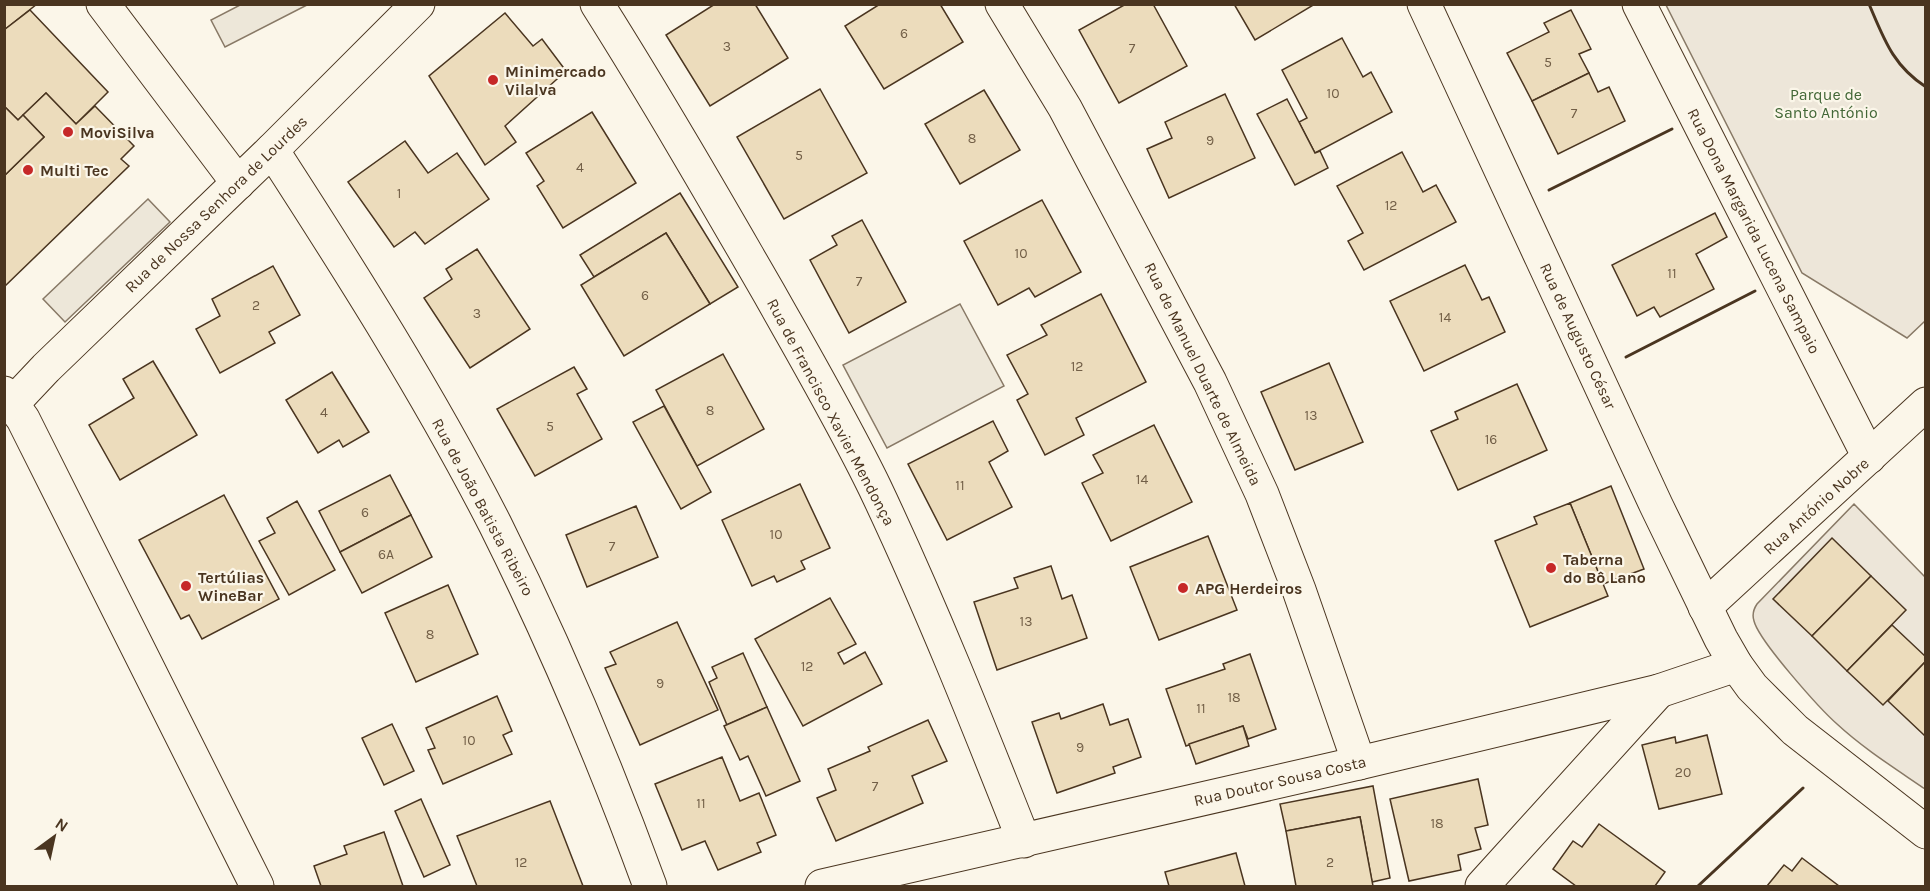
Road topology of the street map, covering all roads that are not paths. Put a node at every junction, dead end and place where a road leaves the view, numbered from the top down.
1 (103, 4) edge
2 (418, 4) edge
3 (597, 4) edge
4 (1002, 4) edge
5 (1424, 4) edge
6 (1639, 4) edge
7 (272, 150) junction
8 (238, 183) junction
9 (9, 398) edge
10 (1926, 404) edge
11 (1869, 457) junction
12 (1705, 607) junction
13 (1736, 665) junction
14 (1659, 691) junction
15 (1359, 763) junction
16 (1926, 832) edge
17 (1024, 841) junction
18 (258, 886) edge
19 (650, 886) edge
20 (822, 886) edge
21 (1482, 886) edge

1 - 8 street
2 - 7 street, Rua de Nossa Senhora de Lourdes
3 - 17 street, Rua de Francisco Xavier Mendonça
4 - 15 street, Rua de Manuel Duarte de Almeida
5 - 12 street, Rua de Augusto César
6 - 11 street, Rua Dona Margarida Lucena Sampaio
7 - 8 street, Rua de Nossa Senhora de Lourdes
7 - 19 street, Rua de João Batista Ribeiro
8 - 9 street, Rua de Nossa Senhora de Lourdes
9 - 18 street
10 - 11 street, Rua António Nobre
11 - 12 street, Rua António Nobre
12 - 13 street, Rua de Augusto César
13 - 14 street, Rua Doutor Sousa Costa
13 - 16 street, Rua de Augusto César
14 - 15 street, Rua Doutor Sousa Costa
14 - 21 street
15 - 17 street, Rua Doutor Sousa Costa
17 - 20 street, Rua Doutor Sousa Costa

